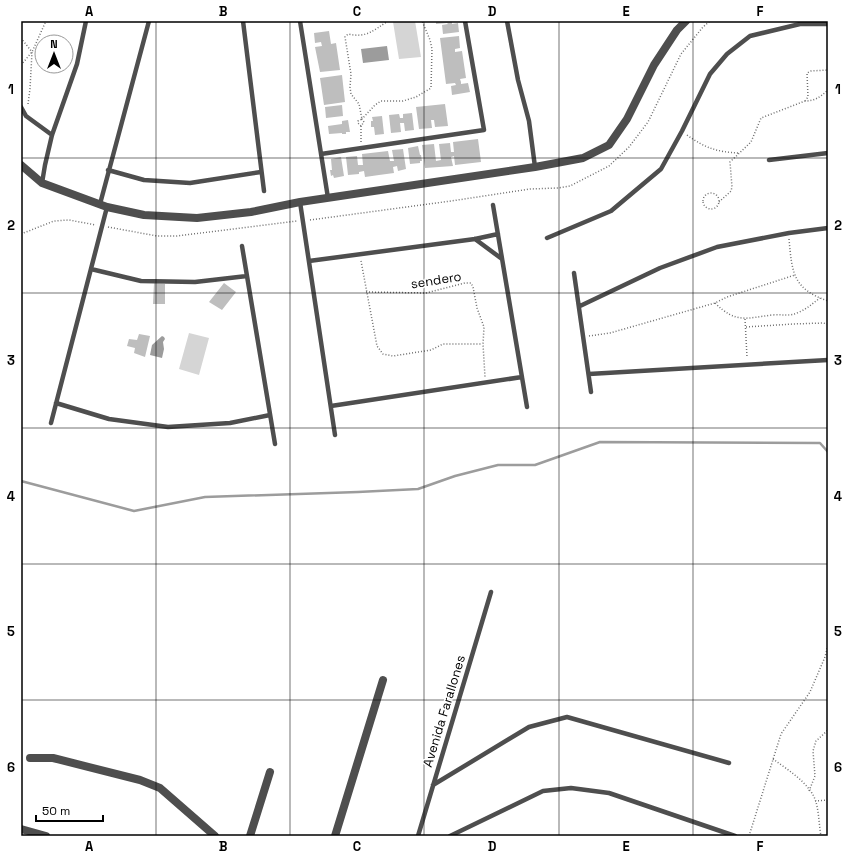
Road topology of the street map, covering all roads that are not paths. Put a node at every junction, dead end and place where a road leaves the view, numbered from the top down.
1 (86, 21) edge
2 (149, 21) edge
3 (243, 21) edge
4 (300, 21) edge
5 (465, 21) edge
6 (507, 21) edge
7 (686, 21) edge
8 (828, 24) edge
9 (21, 107) edge
10 (52, 135) junction
11 (828, 153) edge
12 (321, 154) junction
13 (769, 160) dead end
14 (21, 165) edge
15 (535, 168) junction
16 (108, 170) junction
17 (261, 172) junction
18 (42, 183) junction
19 (264, 191) dead end
20 (328, 198) junction
21 (300, 202) junction
22 (104, 205) junction
23 (493, 205) dead end
24 (828, 228) edge
25 (498, 234) junction
26 (547, 238) dead end
27 (475, 239) junction
28 (242, 246) dead end
29 (502, 259) junction
30 (309, 261) junction
31 (91, 269) junction
32 (574, 273) dead end
33 (247, 276) junction
34 (580, 306) junction
35 (828, 360) edge
36 (589, 374) junction
37 (522, 377) junction
38 (591, 392) dead end
39 (56, 403) junction
40 (331, 406) junction
41 (527, 406) dead end
42 (270, 415) junction
43 (51, 423) dead end
44 (335, 435) dead end
45 (275, 444) dead end
46 (491, 592) dead end
47 (383, 680) dead end
48 (30, 758) dead end
49 (729, 764) dead end
50 (270, 772) dead end
51 (433, 785) junction
52 (21, 829) edge
53 (46, 836) edge
54 (215, 836) edge
55 (250, 836) edge
56 (335, 836) edge
57 (418, 836) edge
58 (450, 836) edge
59 (735, 836) edge

1 - 10 lane
2 - 16 lane
3 - 17 lane
4 - 12 lane
5 - 12 lane
6 - 15 lane
7 - 15 street
8 - 26 lane
9 - 10 lane
10 - 18 lane
11 - 13 lane
12 - 20 lane
14 - 18 street
15 - 20 street
16 - 17 lane
16 - 22 lane
17 - 19 lane
18 - 22 street
20 - 21 street
21 - 22 street
21 - 30 lane
22 - 31 lane
23 - 25 lane
24 - 34 lane
25 - 27 lane
25 - 29 lane
27 - 29 lane
27 - 30 lane
28 - 33 lane
29 - 37 lane
30 - 40 lane
31 - 33 lane
31 - 39 lane
32 - 34 lane
33 - 42 lane
34 - 36 lane
35 - 36 lane
36 - 38 lane
37 - 40 lane
37 - 41 lane
39 - 42 lane
39 - 43 lane
40 - 44 lane
42 - 45 lane
46 - 51 lane, Avenida Farallones
47 - 56 street
48 - 54 street
49 - 51 lane
50 - 55 street
51 - 57 lane, Avenida Farallones
52 - 53 street
58 - 59 lane

